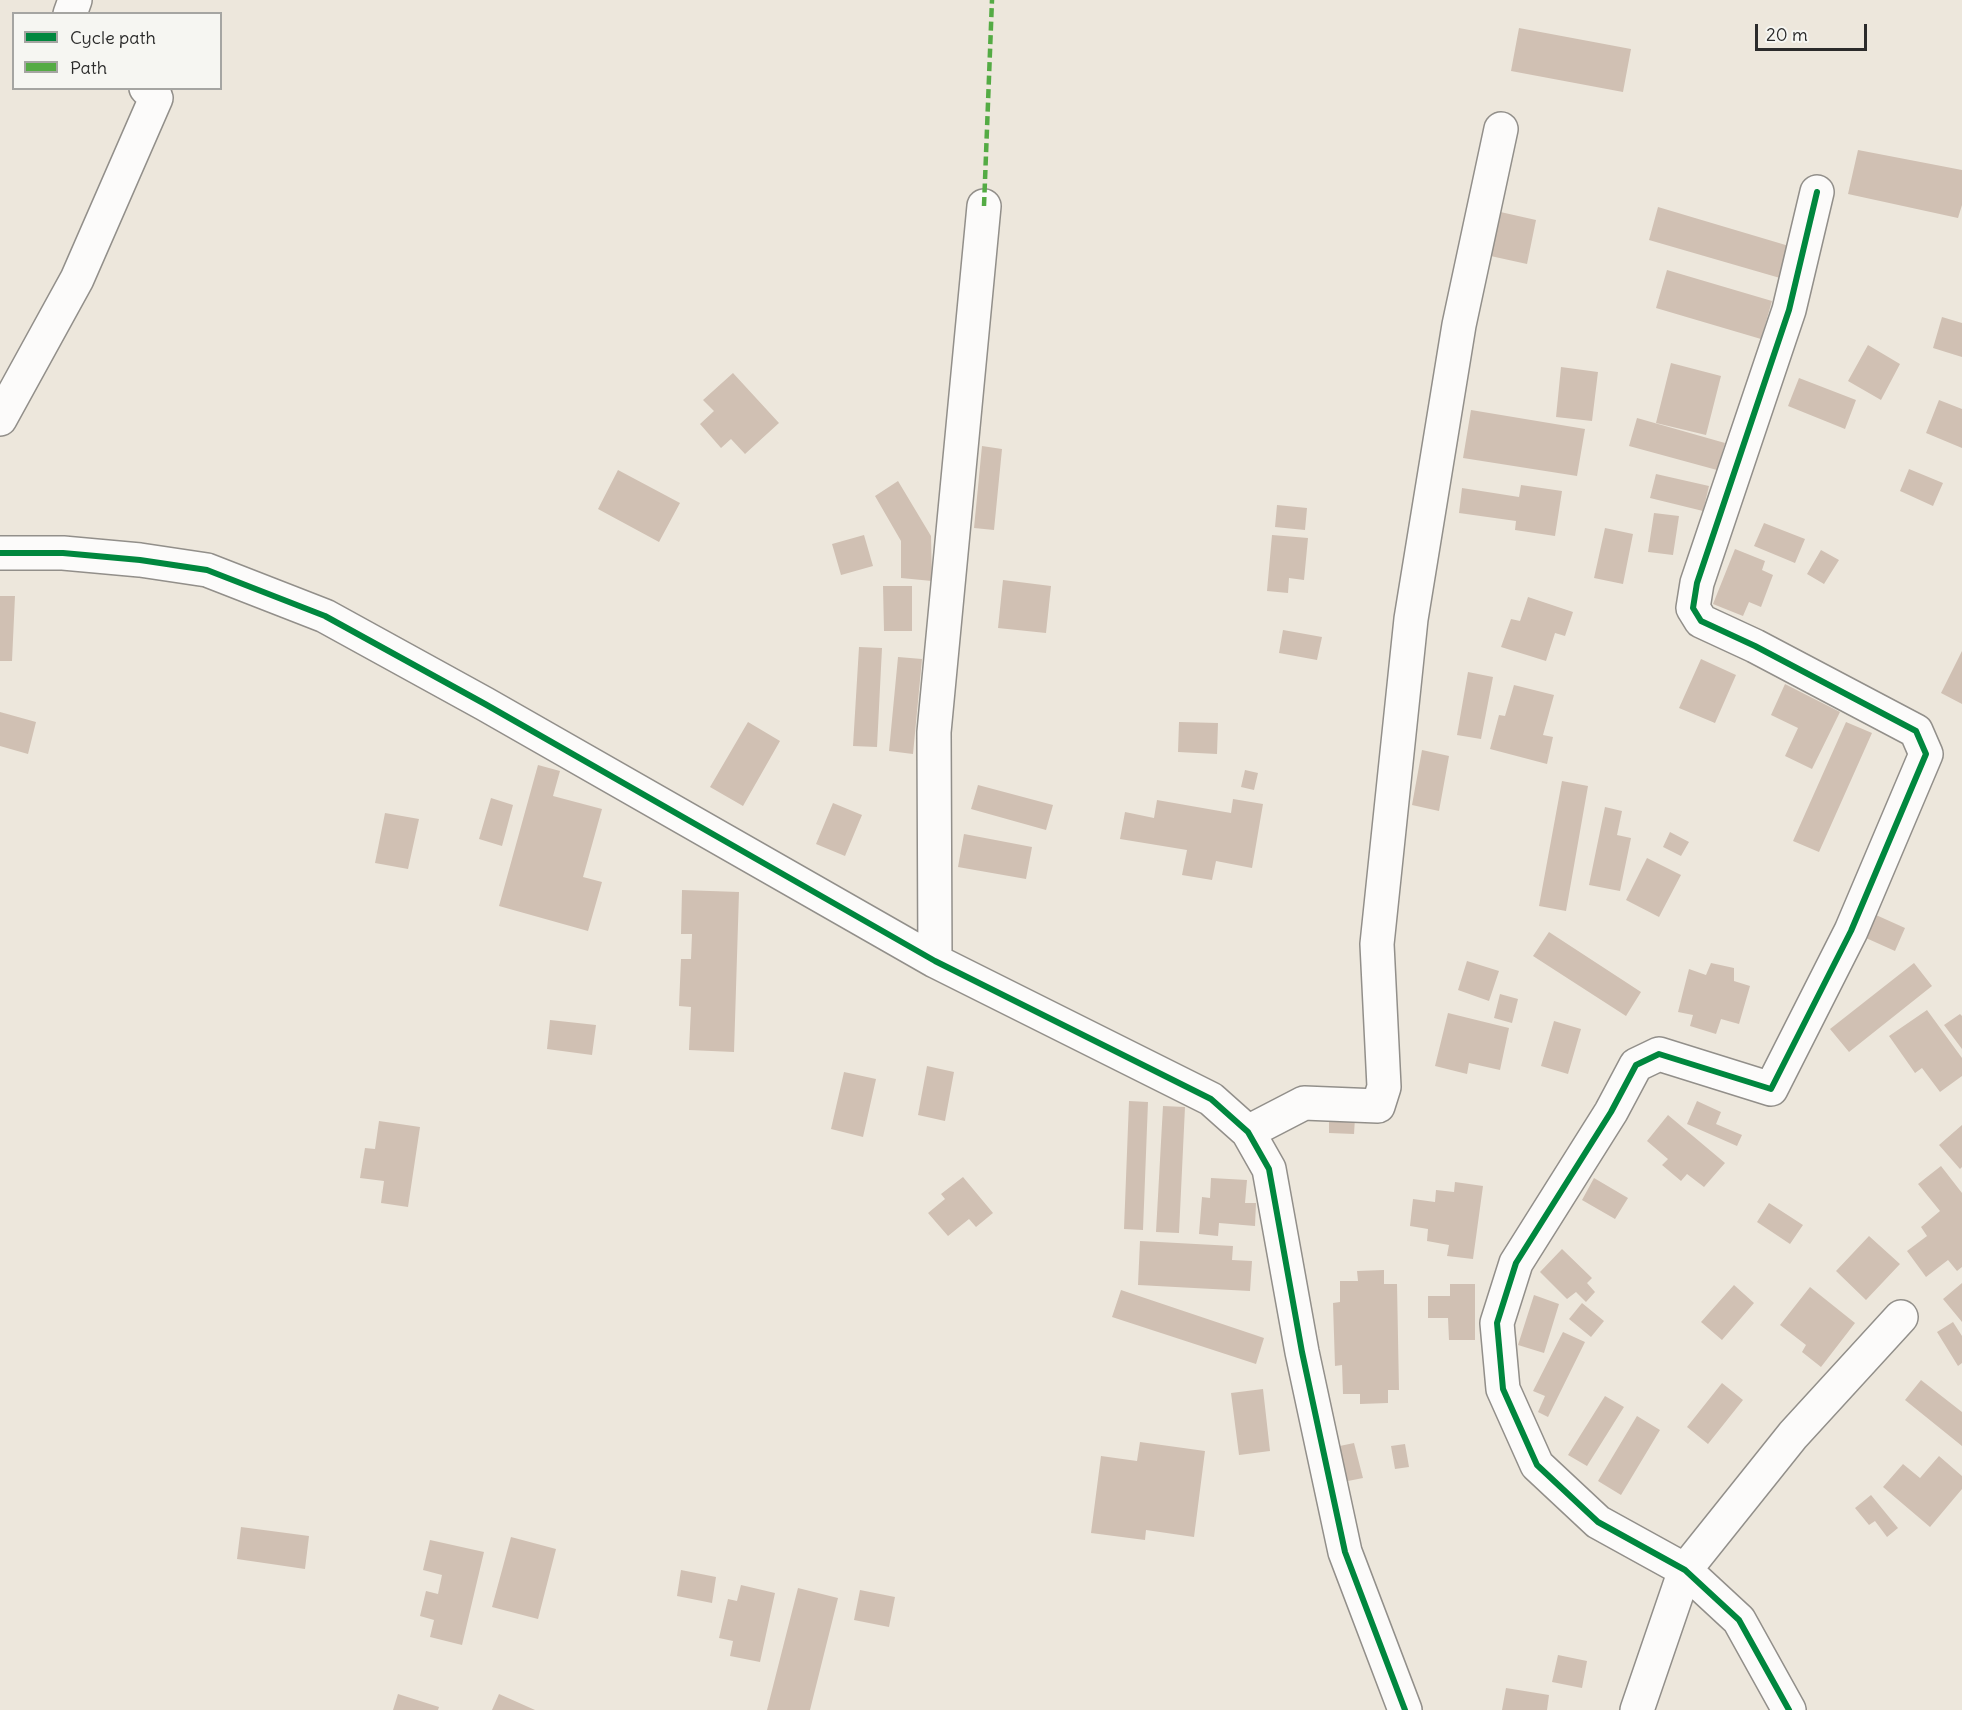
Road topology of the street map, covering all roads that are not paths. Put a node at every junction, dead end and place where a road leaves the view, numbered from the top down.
1 (148, 90) edge
2 (1501, 129) dead end
3 (1817, 192) dead end
4 (984, 206) dead end
5 (0, 419) edge
6 (0, 554) edge
7 (934, 961) junction
8 (1248, 1132) junction
9 (1901, 1317) dead end
10 (1685, 1570) junction
11 (1405, 1710) edge
12 (1637, 1710) edge
13 (1789, 1710) edge

1 - 5 street
2 - 8 street
3 - 10 street
4 - 7 street
6 - 7 street
7 - 8 street
8 - 11 street
9 - 10 street
10 - 12 street
10 - 13 street

